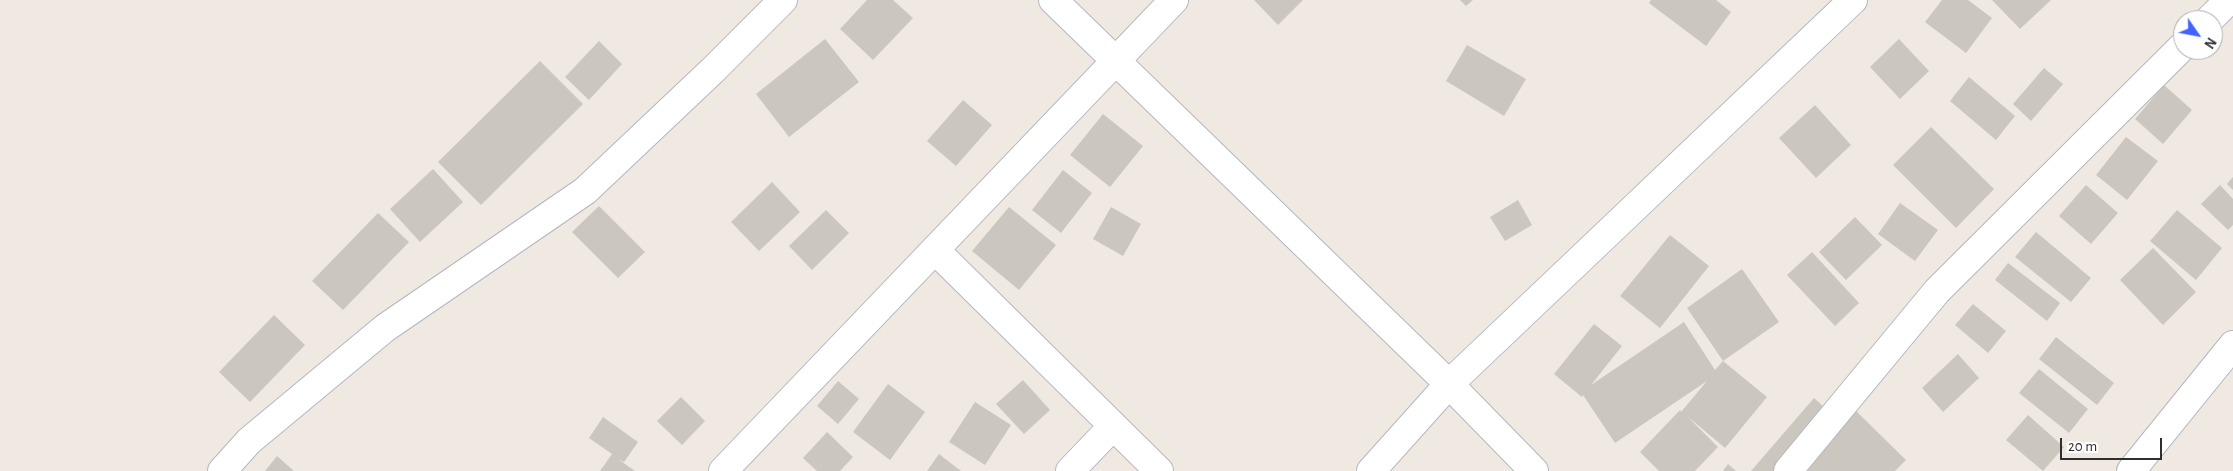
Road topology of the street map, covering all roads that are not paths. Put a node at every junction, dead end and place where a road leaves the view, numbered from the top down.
1 (783, 0) edge
2 (1053, 0) edge
3 (1174, 0) edge
4 (1853, 0) edge
5 (2229, 0) edge
6 (2219, 10) edge
7 (2173, 56) edge
8 (1116, 61) junction
9 (935, 250) junction
10 (2233, 345) edge
11 (1449, 384) junction
12 (1113, 426) junction
13 (222, 471) edge
14 (723, 471) edge
15 (1070, 471) edge
16 (1159, 471) edge
17 (1372, 471) edge
18 (1534, 471) edge
19 (1788, 471) edge
20 (2131, 471) edge

1 - 13 street
2 - 8 street
3 - 8 street
4 - 11 street
5 - 6 street
7 - 19 street
8 - 9 street
8 - 11 street
9 - 12 street
9 - 14 street
10 - 20 street
11 - 17 street
11 - 18 street
12 - 15 street
12 - 16 street

